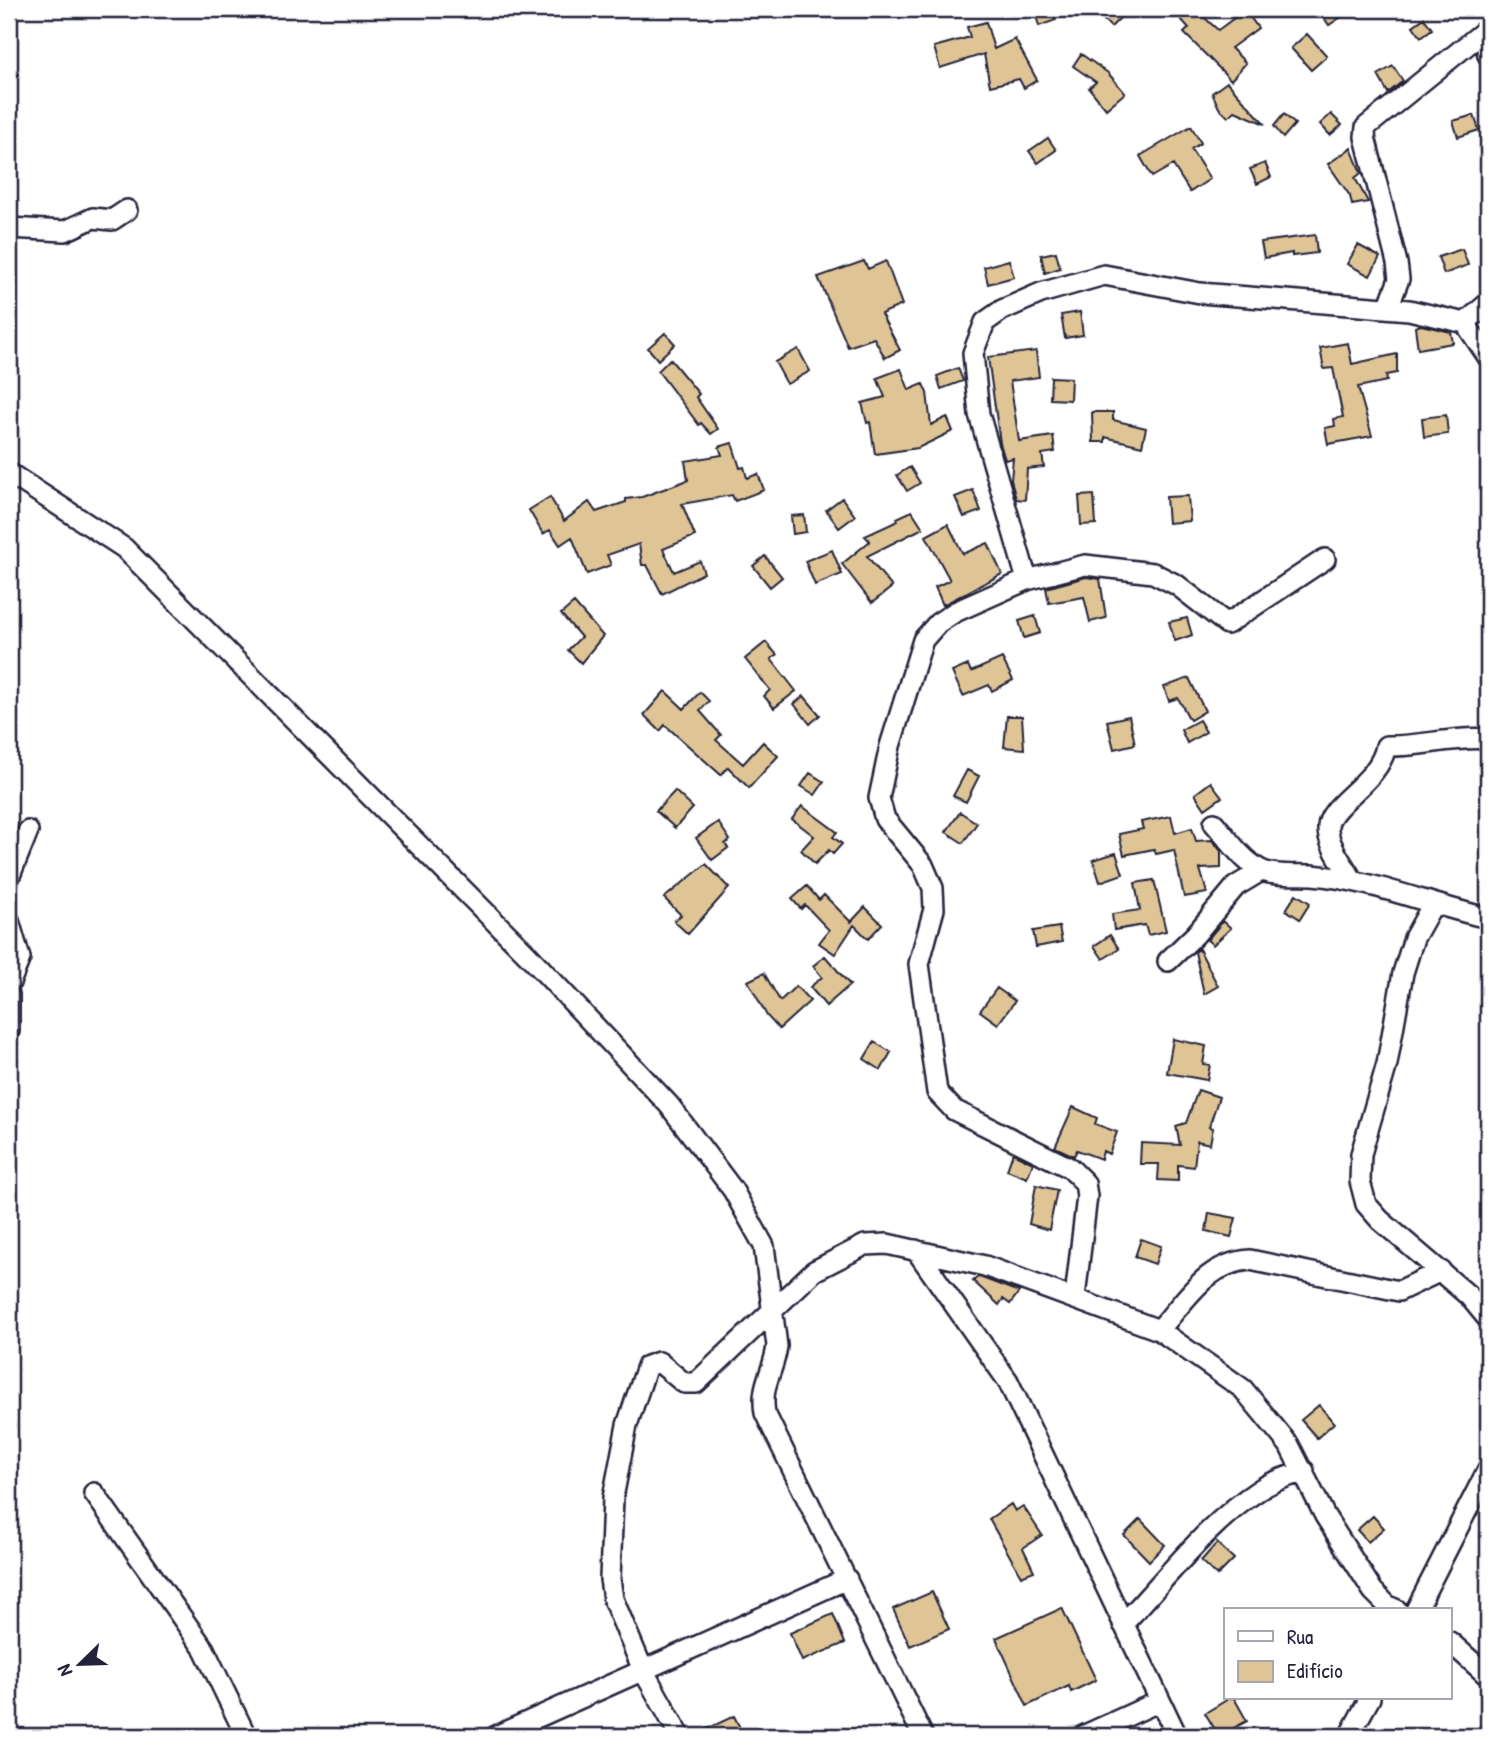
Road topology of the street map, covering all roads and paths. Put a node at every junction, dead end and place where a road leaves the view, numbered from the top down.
1 (1486, 30) edge
2 (1488, 55) edge
3 (127, 210) dead end
4 (9, 228) edge
5 (1488, 303) edge
6 (1388, 308) junction
7 (1465, 323) junction
8 (1488, 357) edge
9 (9, 472) edge
10 (1325, 559) dead end
11 (1027, 580) junction
12 (1488, 739) edge
13 (1214, 823) dead end
14 (27, 831) dead end
15 (1261, 871) junction
16 (9, 878) edge
17 (1353, 881) junction
18 (1433, 904) junction
19 (1488, 918) edge
20 (9, 921) edge
21 (1168, 961) dead end
22 (9, 985) edge
23 (9, 995) edge
24 (9, 1031) edge
25 (916, 1250) junction
26 (1441, 1271) junction
27 (1075, 1297) junction
28 (772, 1309) junction
29 (1488, 1319) edge
30 (1159, 1329) junction
31 (1488, 1469) edge
32 (1304, 1471) junction
33 (94, 1493) dead end
34 (846, 1579) junction
35 (1392, 1608) edge
36 (1417, 1608) edge
37 (1123, 1624) junction
38 (1452, 1644) edge
39 (643, 1670) junction
40 (1488, 1676) edge
41 (1160, 1700) junction
42 (1369, 1700) edge
43 (246, 1736) edge
44 (496, 1736) edge
45 (680, 1736) edge
46 (923, 1736) edge
47 (1083, 1736) edge
48 (1177, 1736) edge
49 (1349, 1736) edge

1 - 2 street
1 - 6 street
3 - 4 street
5 - 7 street
6 - 7 street
6 - 11 street
7 - 8 street
9 - 28 street
10 - 11 street
11 - 27 street
12 - 17 street
13 - 15 street
14 - 16 street
15 - 17 street
15 - 21 street
17 - 18 street
18 - 19 street
18 - 26 street
20 - 22 street
23 - 24 street
25 - 27 street
25 - 28 street
25 - 37 street
26 - 29 street
26 - 30 street
27 - 30 street
28 - 34 street
28 - 39 street
30 - 32 street
31 - 36 street
32 - 35 street
32 - 37 street
33 - 43 street
34 - 39 street
34 - 46 street
37 - 41 street
38 - 40 street
39 - 44 street
39 - 45 street
41 - 47 street
41 - 48 street
42 - 49 street

